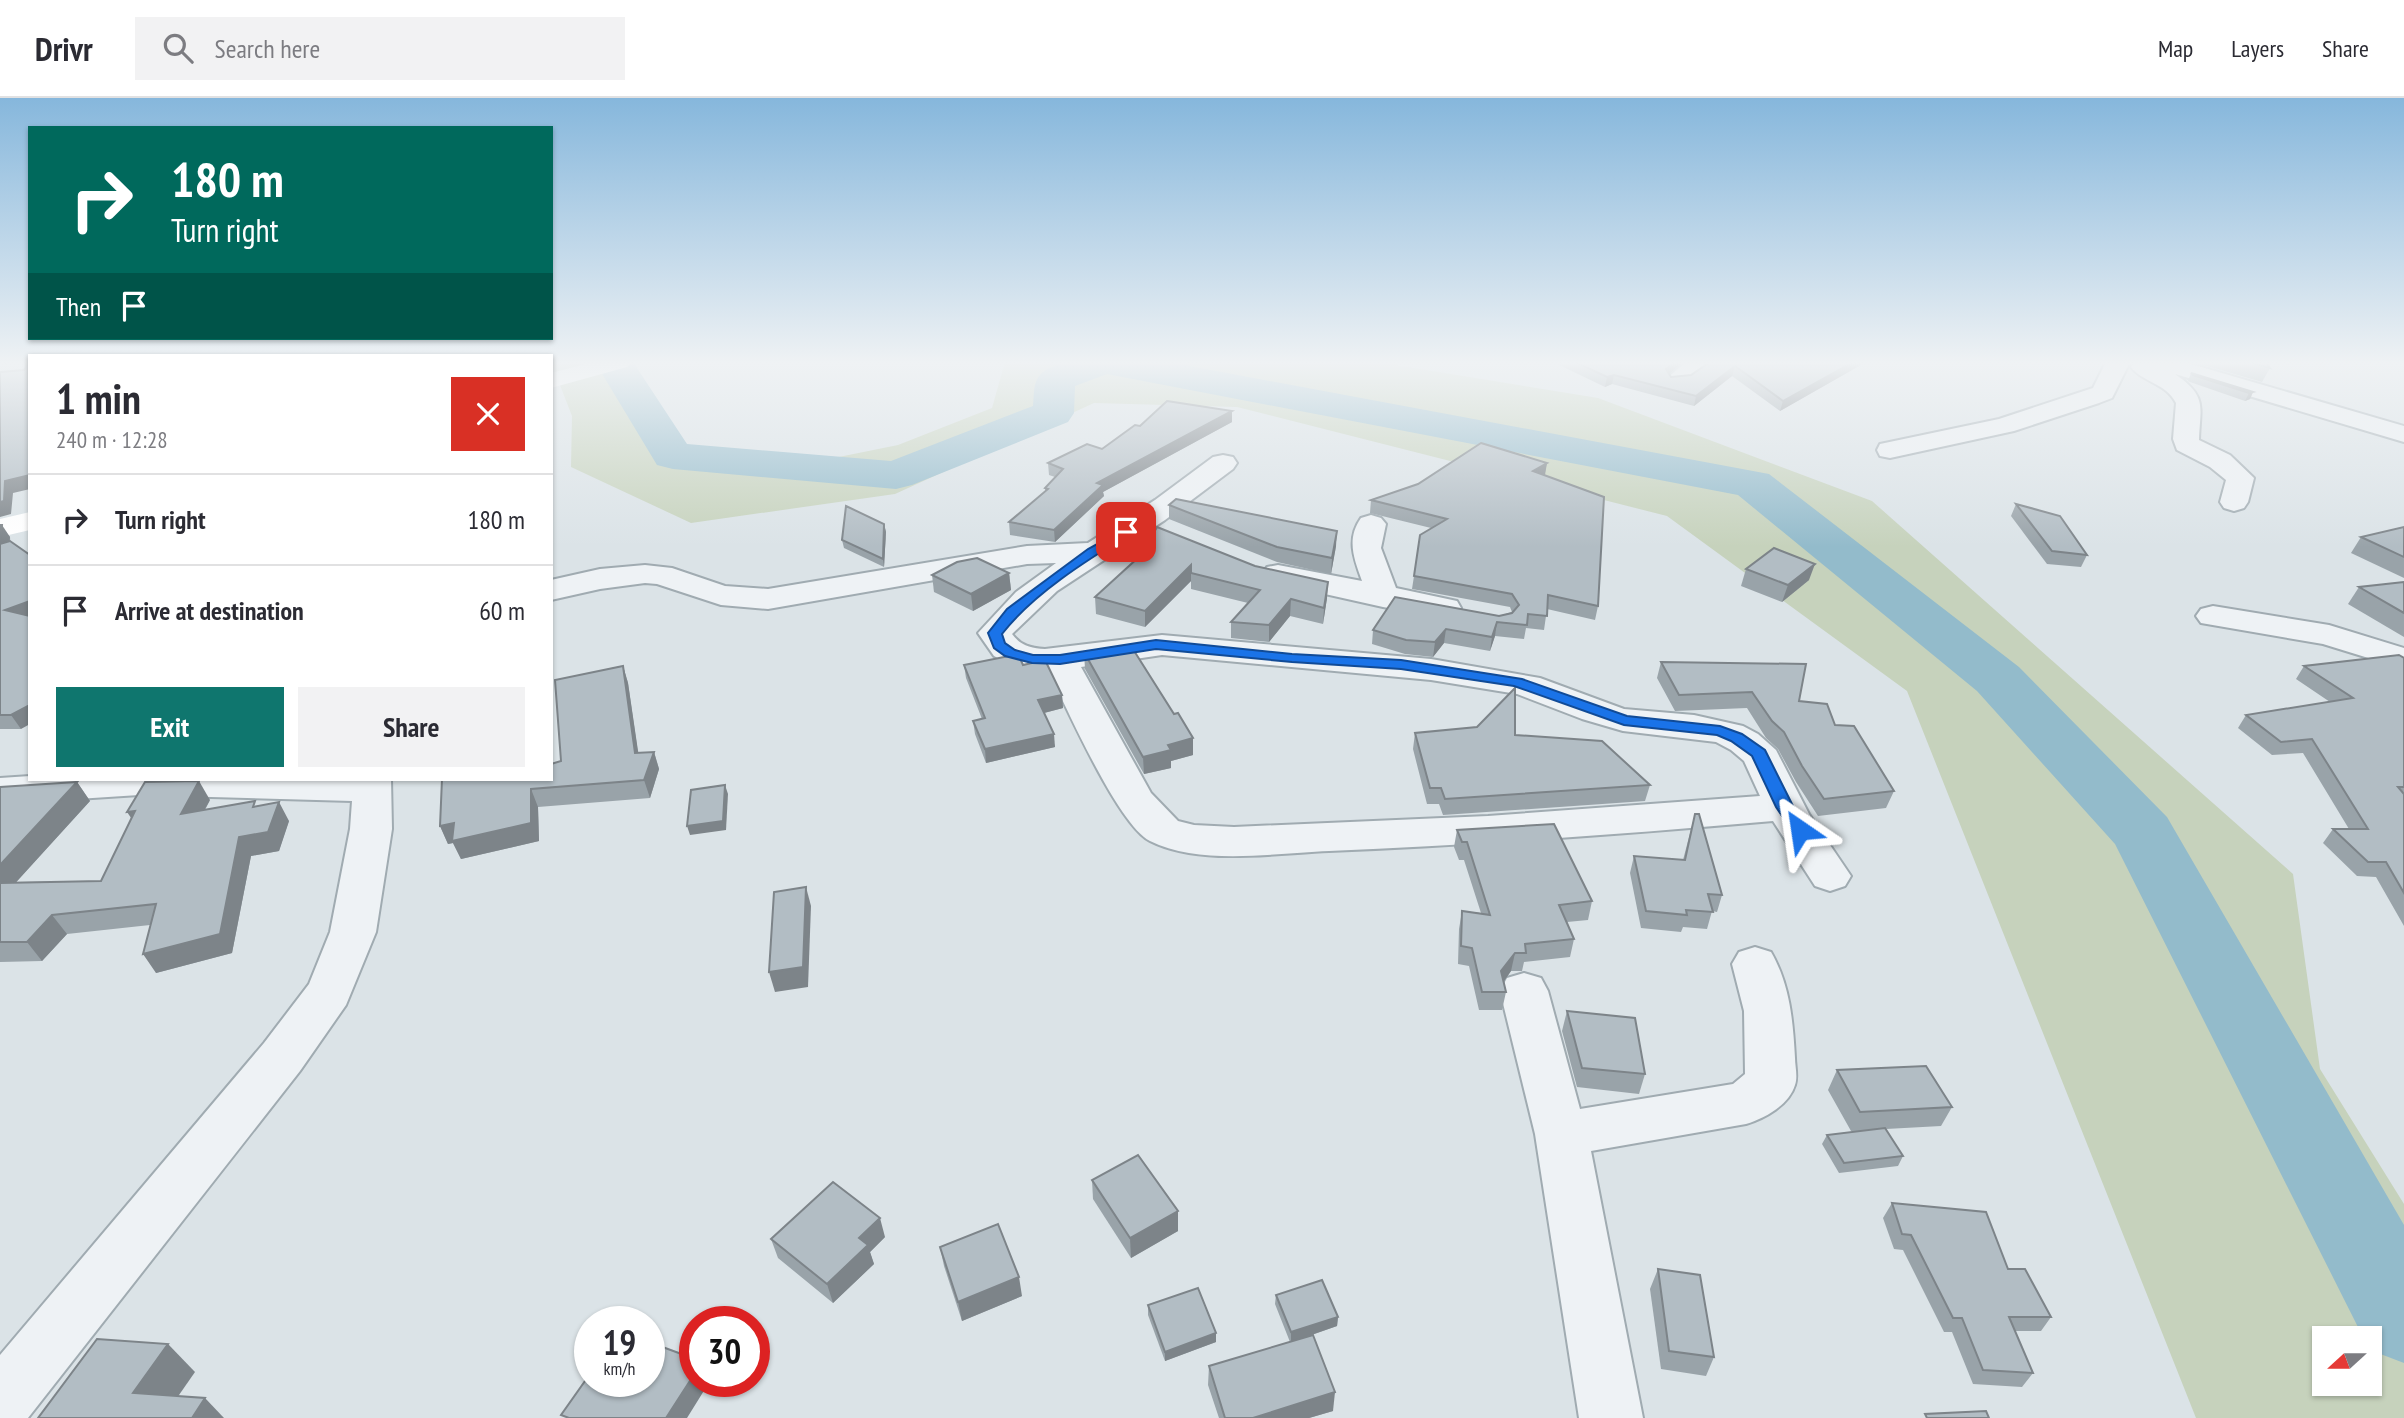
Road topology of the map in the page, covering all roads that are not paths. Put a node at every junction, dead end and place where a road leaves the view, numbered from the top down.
1 (2009, 424) edge
2 (2186, 424) edge
3 (2370, 424) edge
4 (2404, 434) edge
5 (1890, 450) dead end
6 (1223, 463) dead end
7 (2234, 502) dead end
8 (28, 521) edge
9 (1142, 522) junction
10 (1371, 524) dead end
11 (0, 528) edge
12 (1176, 536) edge
13 (1093, 552) junction
14 (1244, 563) edge
15 (553, 590) edge
16 (1383, 597) junction
17 (1472, 612) edge
18 (2213, 616) dead end
19 (1060, 659) junction
20 (2404, 659) edge
21 (372, 784) edge
22 (0, 790) edge
23 (1785, 807) junction
24 (1830, 876) dead end
25 (1755, 964) dead end
26 (1524, 991) dead end
27 (1561, 1134) junction
28 (0, 1403) edge
29 (1611, 1418) edge

1 - 5 street
2 - 7 street
3 - 4 street
6 - 9 street
8 - 11 street
9 - 12 street
9 - 13 street
10 - 16 street
13 - 15 street
13 - 19 street
14 - 16 street
16 - 17 street
18 - 20 street
19 - 23 street
19 - 23 street
21 - 22 street
21 - 28 street
23 - 24 street
25 - 27 street
26 - 27 street
27 - 29 street

